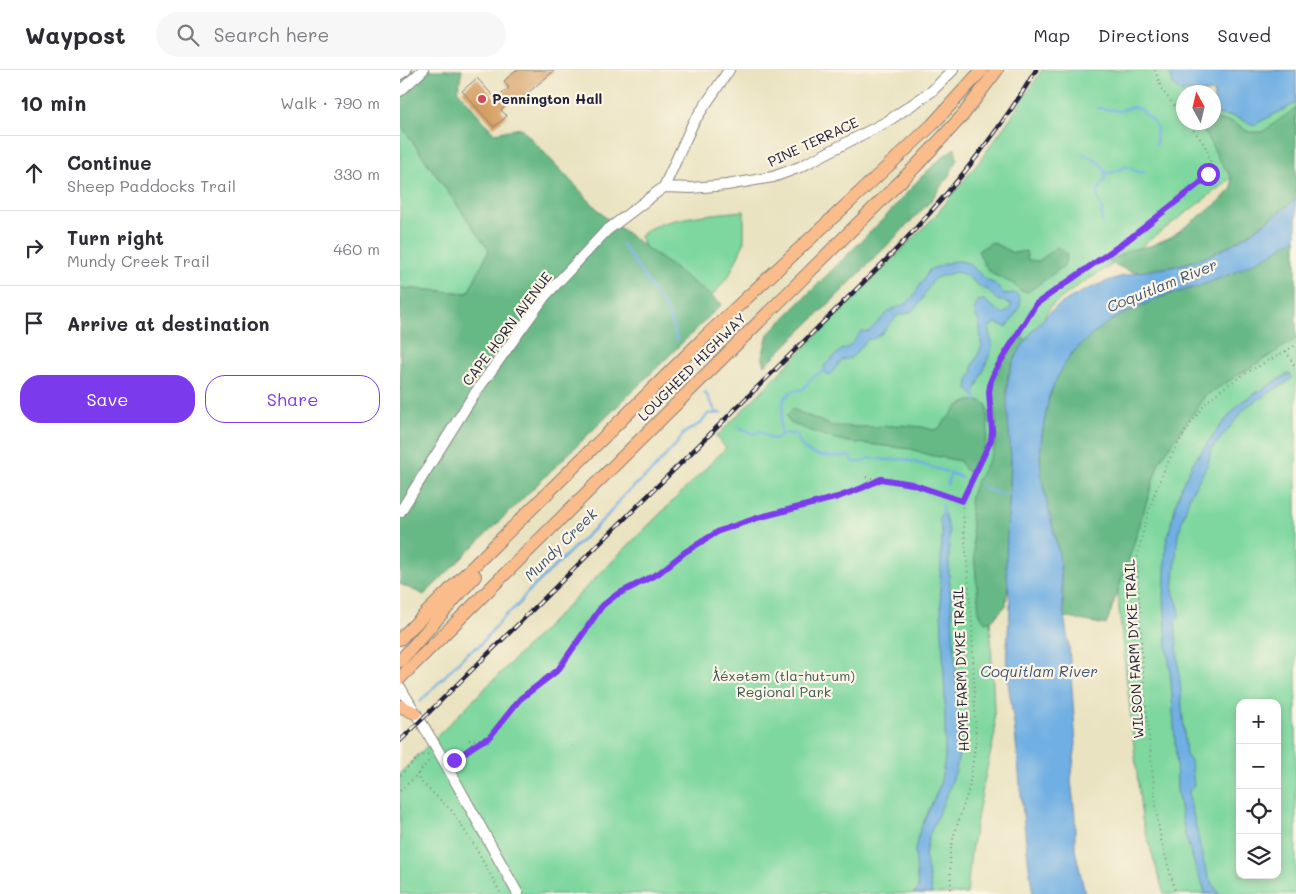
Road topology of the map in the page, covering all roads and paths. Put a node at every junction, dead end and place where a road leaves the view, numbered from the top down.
1 (406, 70) edge
2 (423, 70) edge
3 (729, 70) edge
4 (953, 70) edge
5 (982, 70) edge
6 (997, 70) edge
7 (1155, 70) edge
8 (400, 74) edge
9 (400, 91) edge
10 (1176, 108) edge
11 (1193, 130) edge
12 (664, 187) junction
13 (1296, 345) edge
14 (1286, 351) junction
15 (1295, 367) edge
16 (866, 477) dead end
17 (881, 479) junction
18 (962, 501) junction
19 (532, 509) junction
20 (400, 512) edge
21 (415, 625) junction
22 (400, 630) edge
23 (400, 639) edge
24 (400, 661) edge
25 (400, 678) edge
26 (400, 687) edge
27 (400, 706) edge
28 (415, 713) junction
29 (484, 739) junction
30 (469, 740) dead end
31 (439, 752) junction
32 (454, 760) dead end
33 (417, 774) junction
34 (400, 775) edge
35 (400, 791) edge
36 (501, 894) edge
37 (518, 894) edge
38 (951, 894) edge
39 (1176, 894) edge

1 - 8 street
2 - 9 street
3 - 12 street
4 - 12 street, PINE TERRACE
5 - 19 main road, LOUGHEED HIGHWAY
6 - 25 main road, LOUGHEED HIGHWAY
7 - 10 path
11 - 18 path
12 - 20 street, CAPE HORN AVENUE
13 - 14 path, WILSON FARM DYKE TRAIL
14 - 15 path
14 - 39 path, WILSON FARM DYKE TRAIL
16 - 17 path
17 - 18 path
17 - 29 path
18 - 38 path, HOME FARM DYKE TRAIL
19 - 21 main road, LOUGHEED HIGHWAY
19 - 24 main road
21 - 22 main road
21 - 23 main road, LOUGHEED HIGHWAY
26 - 28 street
27 - 28 main road
28 - 31 street
29 - 30 path
29 - 32 path
31 - 33 path
31 - 34 path
31 - 37 street
33 - 35 path
33 - 36 path

